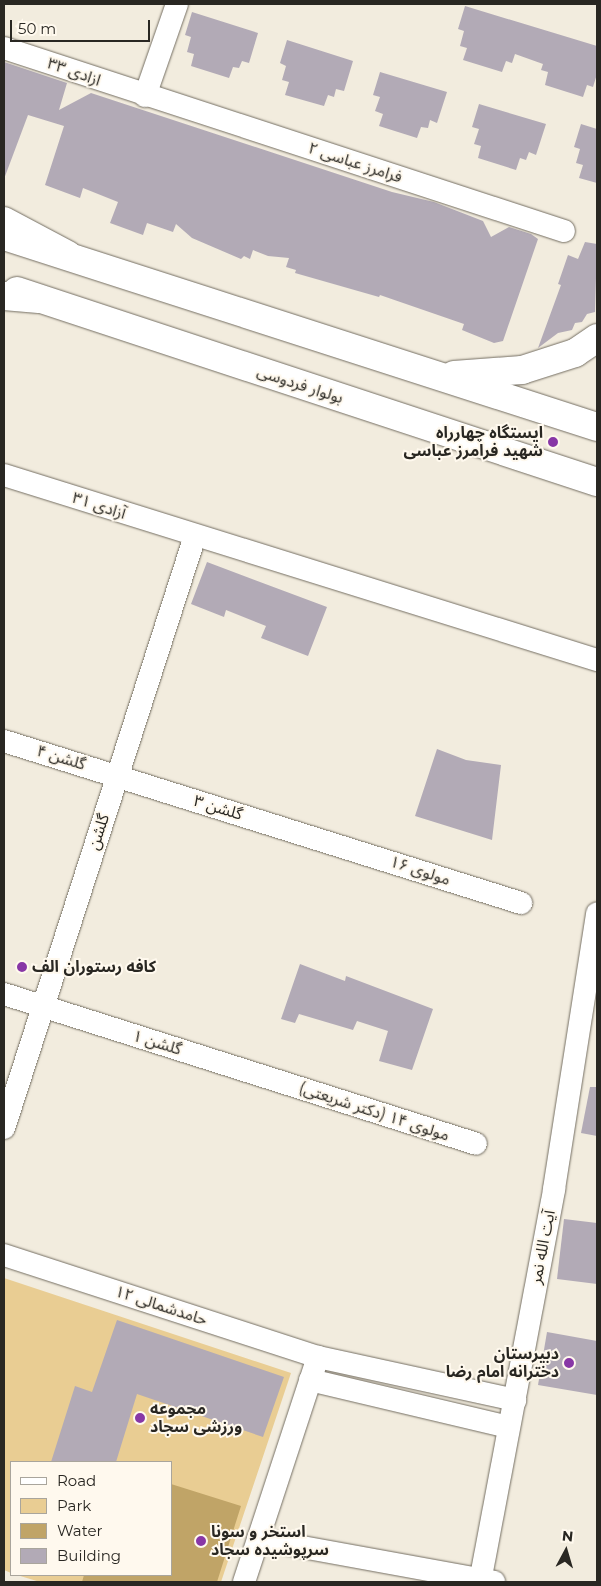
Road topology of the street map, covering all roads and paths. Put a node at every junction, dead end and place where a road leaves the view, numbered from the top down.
1 (177, 4) edge
2 (4, 48) edge
3 (145, 96) junction
4 (4, 221) edge
5 (564, 231) dead end
6 (4, 236) edge
7 (68, 256) junction
8 (4, 286) edge
9 (4, 296) edge
10 (39, 299) junction
11 (597, 338) edge
12 (440, 376) junction
13 (597, 428) edge
14 (4, 475) edge
15 (597, 482) edge
16 (195, 536) junction
17 (597, 660) edge
18 (4, 741) edge
19 (117, 776) junction
20 (319, 840) joint
21 (521, 903) dead end
22 (597, 913) edge
23 (4, 994) edge
24 (43, 1008) junction
25 (272, 1080) joint
26 (4, 1128) edge
27 (476, 1144) dead end
28 (4, 1255) edge
29 (318, 1357) junction
30 (310, 1380) junction
31 (515, 1400) junction
32 (510, 1428) junction
33 (258, 1539) junction
34 (485, 1581) edge
35 (244, 1582) edge

1 - 3 street
2 - 3 street, ازادی ۳۳
3 - 5 street, فرامرز عباسی ۲
4 - 7 main road
6 - 7 main road
7 - 12 main road
8 - 10 main road, بولوار فردوسی
9 - 10 main road
10 - 15 main road, بولوار فردوسی
11 - 12 main road
12 - 13 main road
14 - 16 street, آزادی ۳۱
16 - 17 street, آزادی ۳۱
16 - 19 street, گلشن
18 - 19 street, گلشن ۴
19 - 20 street, گلشن ۳
19 - 24 street, گلشن
20 - 21 street, مولوی ۱۶
22 - 31 street, آیت الله نمر
23 - 24 street, گلشن ۱
24 - 25 street, گلشن ۱
24 - 26 street, گلشن
25 - 27 street, مولوی ۱۴ (دکتر شریعتی)
28 - 29 street, حامدشمالی ۱۲
29 - 30 street
29 - 31 street, حامدشمالی ۱۲
30 - 32 street
30 - 33 street
31 - 32 street, آیت الله نمر
32 - 34 street, آیت الله نمر
33 - 34 street
33 - 35 street

